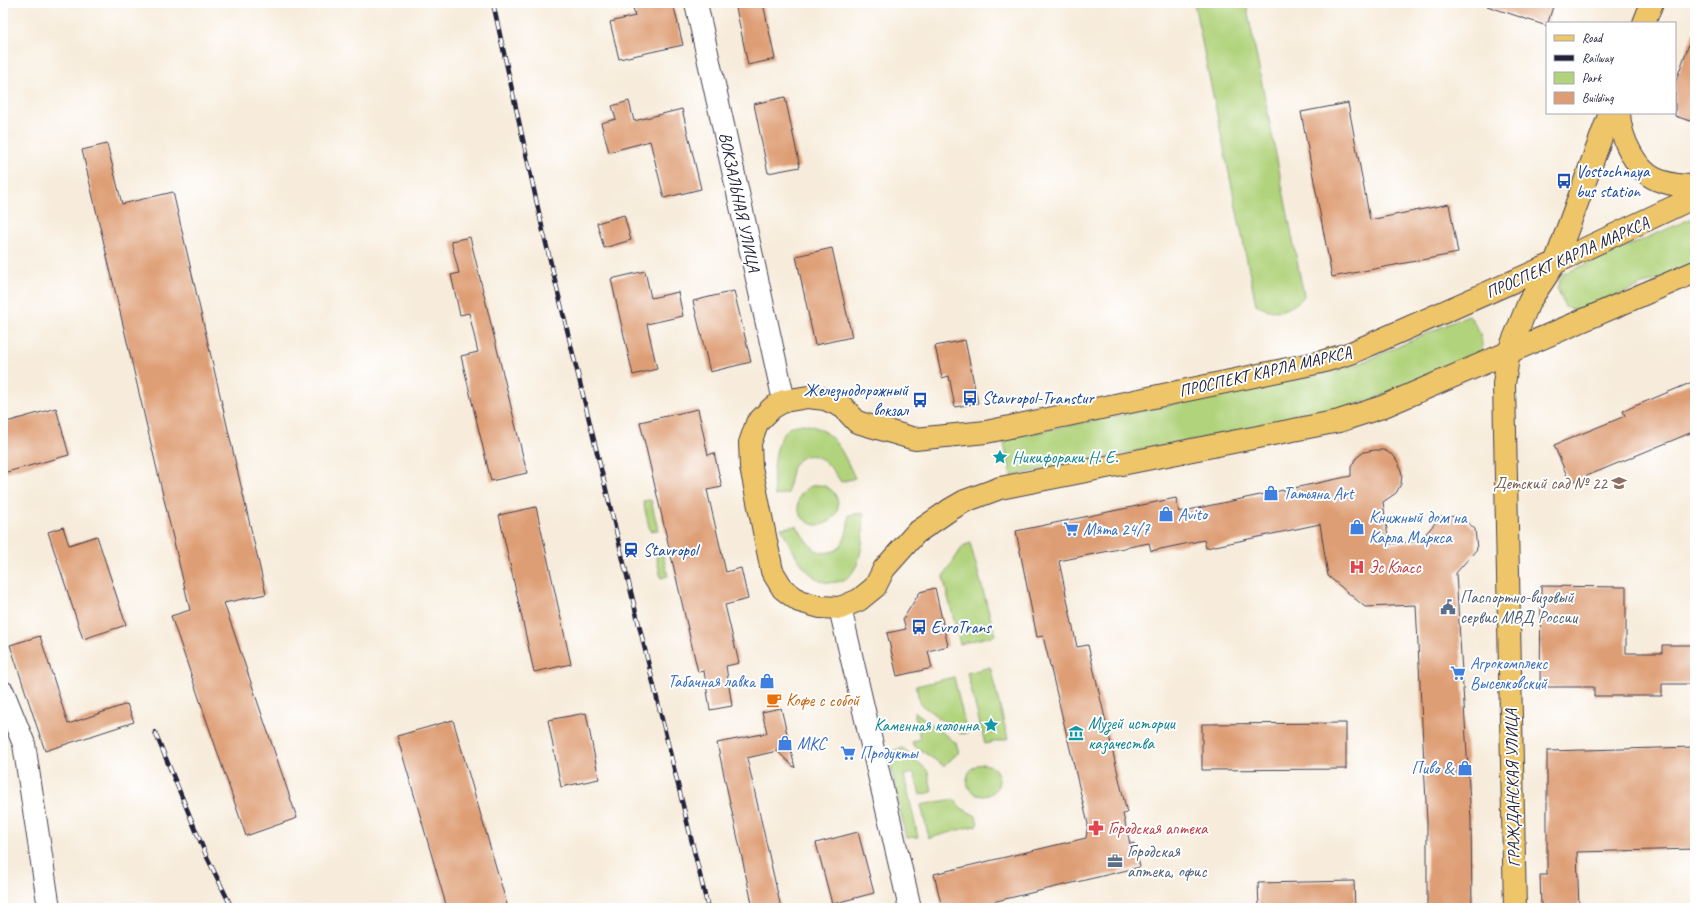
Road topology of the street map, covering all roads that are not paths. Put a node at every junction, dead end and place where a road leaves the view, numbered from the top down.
1 (696, 3) edge
2 (1652, 3) edge
3 (1644, 22) edge
4 (1610, 114) edge
5 (1619, 114) edge
6 (1695, 186) edge
7 (1695, 197) edge
8 (1555, 262) junction
9 (1695, 272) edge
10 (1510, 351) junction
11 (784, 401) junction
12 (840, 608) junction
13 (3, 692) edge
14 (49, 908) edge
15 (910, 908) edge
16 (1515, 908) edge

1 - 11 street, ВОКЗАЛЬНАЯ УЛИЦА
2 - 3 main road
4 - 8 main road, ГРАЖДАНСКАЯ УЛИЦА
5 - 6 main road
7 - 8 main road, ПРОСПЕКТ КАРЛА МАРКСА
8 - 10 main road, ГРАЖДАНСКАЯ УЛИЦА
8 - 11 main road, ПРОСПЕКТ КАРЛА МАРКСА
9 - 10 main road
10 - 12 main road
10 - 16 main road, ГРАЖДАНСКАЯ УЛИЦА
11 - 12 main road
12 - 15 street
13 - 14 street

